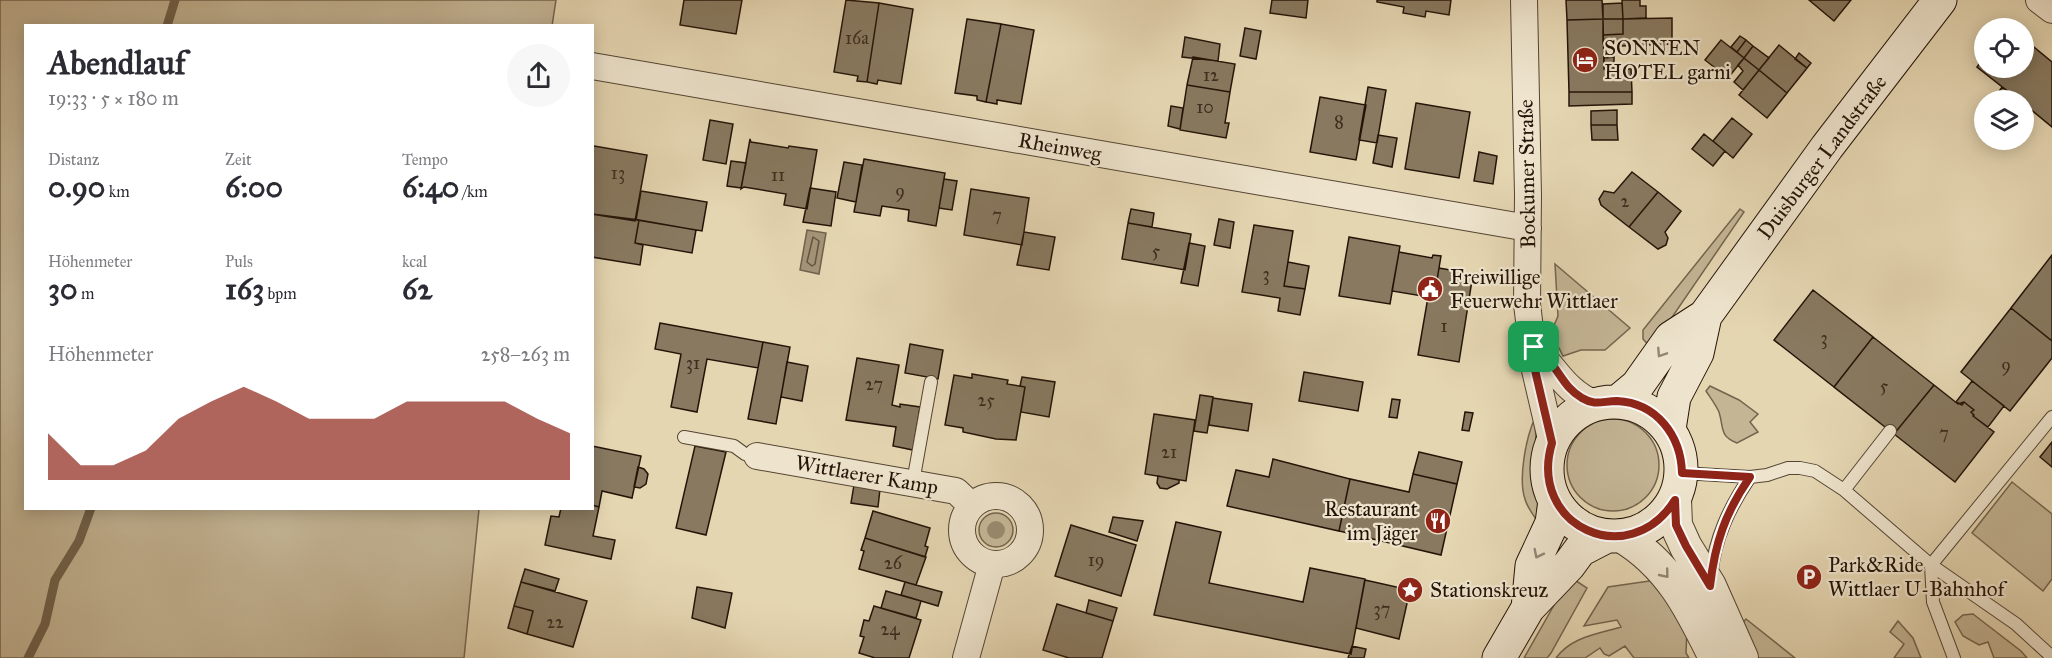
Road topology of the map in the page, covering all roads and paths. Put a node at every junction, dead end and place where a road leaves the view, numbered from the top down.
1 (1524, 0) edge
2 (1940, 0) edge
3 (2039, 0) edge
4 (2052, 10) edge
5 (594, 66) edge
6 (1528, 228) junction
7 (1705, 316) junction
8 (1534, 347) junction
9 (931, 382) dead end
10 (1607, 403) junction
11 (2052, 417) edge
12 (1669, 429) junction
13 (1890, 431) dead end
14 (684, 437) dead end
15 (1552, 443) junction
16 (757, 456) joint
17 (1750, 477) junction
18 (913, 482) junction
19 (1678, 486) junction
20 (1844, 490) junction
21 (1555, 501) junction
22 (972, 506) junction
23 (1614, 536) junction
24 (992, 564) junction
25 (1931, 565) junction
26 (1710, 586) junction
27 (1528, 608) junction
28 (2052, 657) edge
29 (966, 658) edge
30 (1499, 658) edge
31 (1715, 658) edge
32 (1742, 658) edge
33 (1954, 658) edge

1 - 6 street, Bockumer Straße
2 - 7 main road, Duisburger Landstraße
3 - 4 street
5 - 6 street, Rheinweg
6 - 8 street, Bockumer Straße
7 -> 10 main road, Duisburger Landstraße
7 - 12 main road, Duisburger Landstraße
8 - 10 street
8 - 15 street, Bockumer Straße
9 - 18 lane
10 - 12 main road, Duisburger Landstraße
10 - 15 main road, Duisburger Landstraße
11 - 25 lane
12 - 19 main road, Duisburger Landstraße
13 - 20 lane
14 - 16 lane
15 - 21 main road, Duisburger Landstraße
16 - 18 street, Wittlaerer Kamp
17 - 19 lane
17 - 20 lane
17 - 26 lane
18 - 22 street, Wittlaerer Kamp
19 - 23 main road, Duisburger Landstraße
19 - 26 street
20 - 25 lane
21 - 23 main road, Duisburger Landstraße
21 -> 27 main road, Duisburger Landstraße
22 - 24 street
22 - 24 street
23 - 27 main road, Duisburger Landstraße
23 -> 31 street
24 - 29 street
25 - 28 lane
25 - 33 lane
26 - 32 street
27 - 30 main road, Duisburger Landstraße

